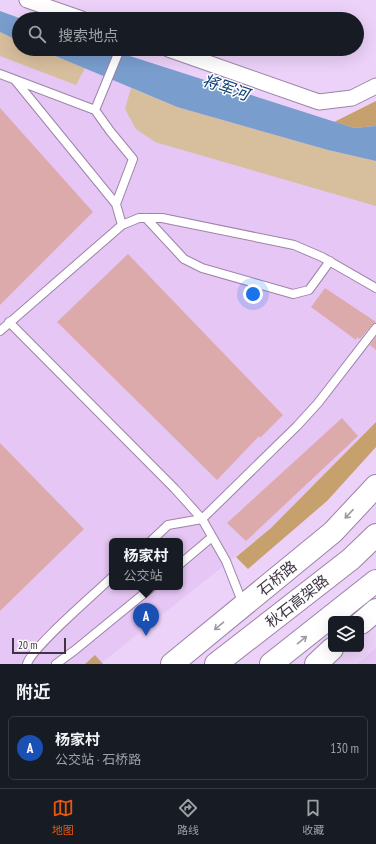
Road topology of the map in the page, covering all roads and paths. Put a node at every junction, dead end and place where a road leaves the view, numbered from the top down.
1 (27, 0) edge
2 (62, 12) edge
3 (117, 56) edge
4 (188, 56) edge
5 (0, 74) edge
6 (15, 80) junction
7 (376, 86) edge
8 (95, 110) junction
9 (116, 204) junction
10 (146, 218) junction
11 (122, 225) junction
12 (330, 261) junction
13 (376, 288) edge
14 (9, 322) junction
15 (376, 328) edge
16 (0, 331) edge
17 (376, 486) edge
18 (202, 519) junction
19 (376, 527) edge
20 (376, 535) edge
21 (212, 537) junction
22 (154, 538) edge
23 (351, 558) junction
24 (183, 561) edge
25 (109, 580) edge
26 (376, 580) edge
27 (148, 590) edge
28 (244, 605) junction
29 (376, 609) edge
30 (364, 618) edge
31 (364, 620) edge
32 (328, 645) edge
33 (329, 652) edge
34 (27, 664) edge
35 (56, 664) edge
36 (172, 664) edge
37 (216, 664) edge
38 (271, 664) edge
39 (305, 664) edge
40 (316, 664) edge

1 - 2 street
3 - 8 lane
4 - 7 street
5 - 6 lane
6 - 8 lane
6 - 9 lane
8 - 9 lane
9 - 11 lane
10 - 11 lane
10 - 12 lane
10 - 12 lane
11 - 14 lane
12 - 13 lane
14 - 16 lane
14 - 18 lane
15 - 18 lane
17 -> 28 main road, 石桥路
18 - 21 lane
18 - 22 lane
19 - 23 main road
20 - 23 main road, 秋石高架路
21 - 24 lane
21 - 28 lane
23 - 37 main road, 秋石高架路
25 - 34 lane
38 -> 26 main road
27 - 35 lane
28 -> 36 main road, 石桥路
29 - 30 main road
29 - 31 main road
32 - 39 main road
33 - 40 main road

